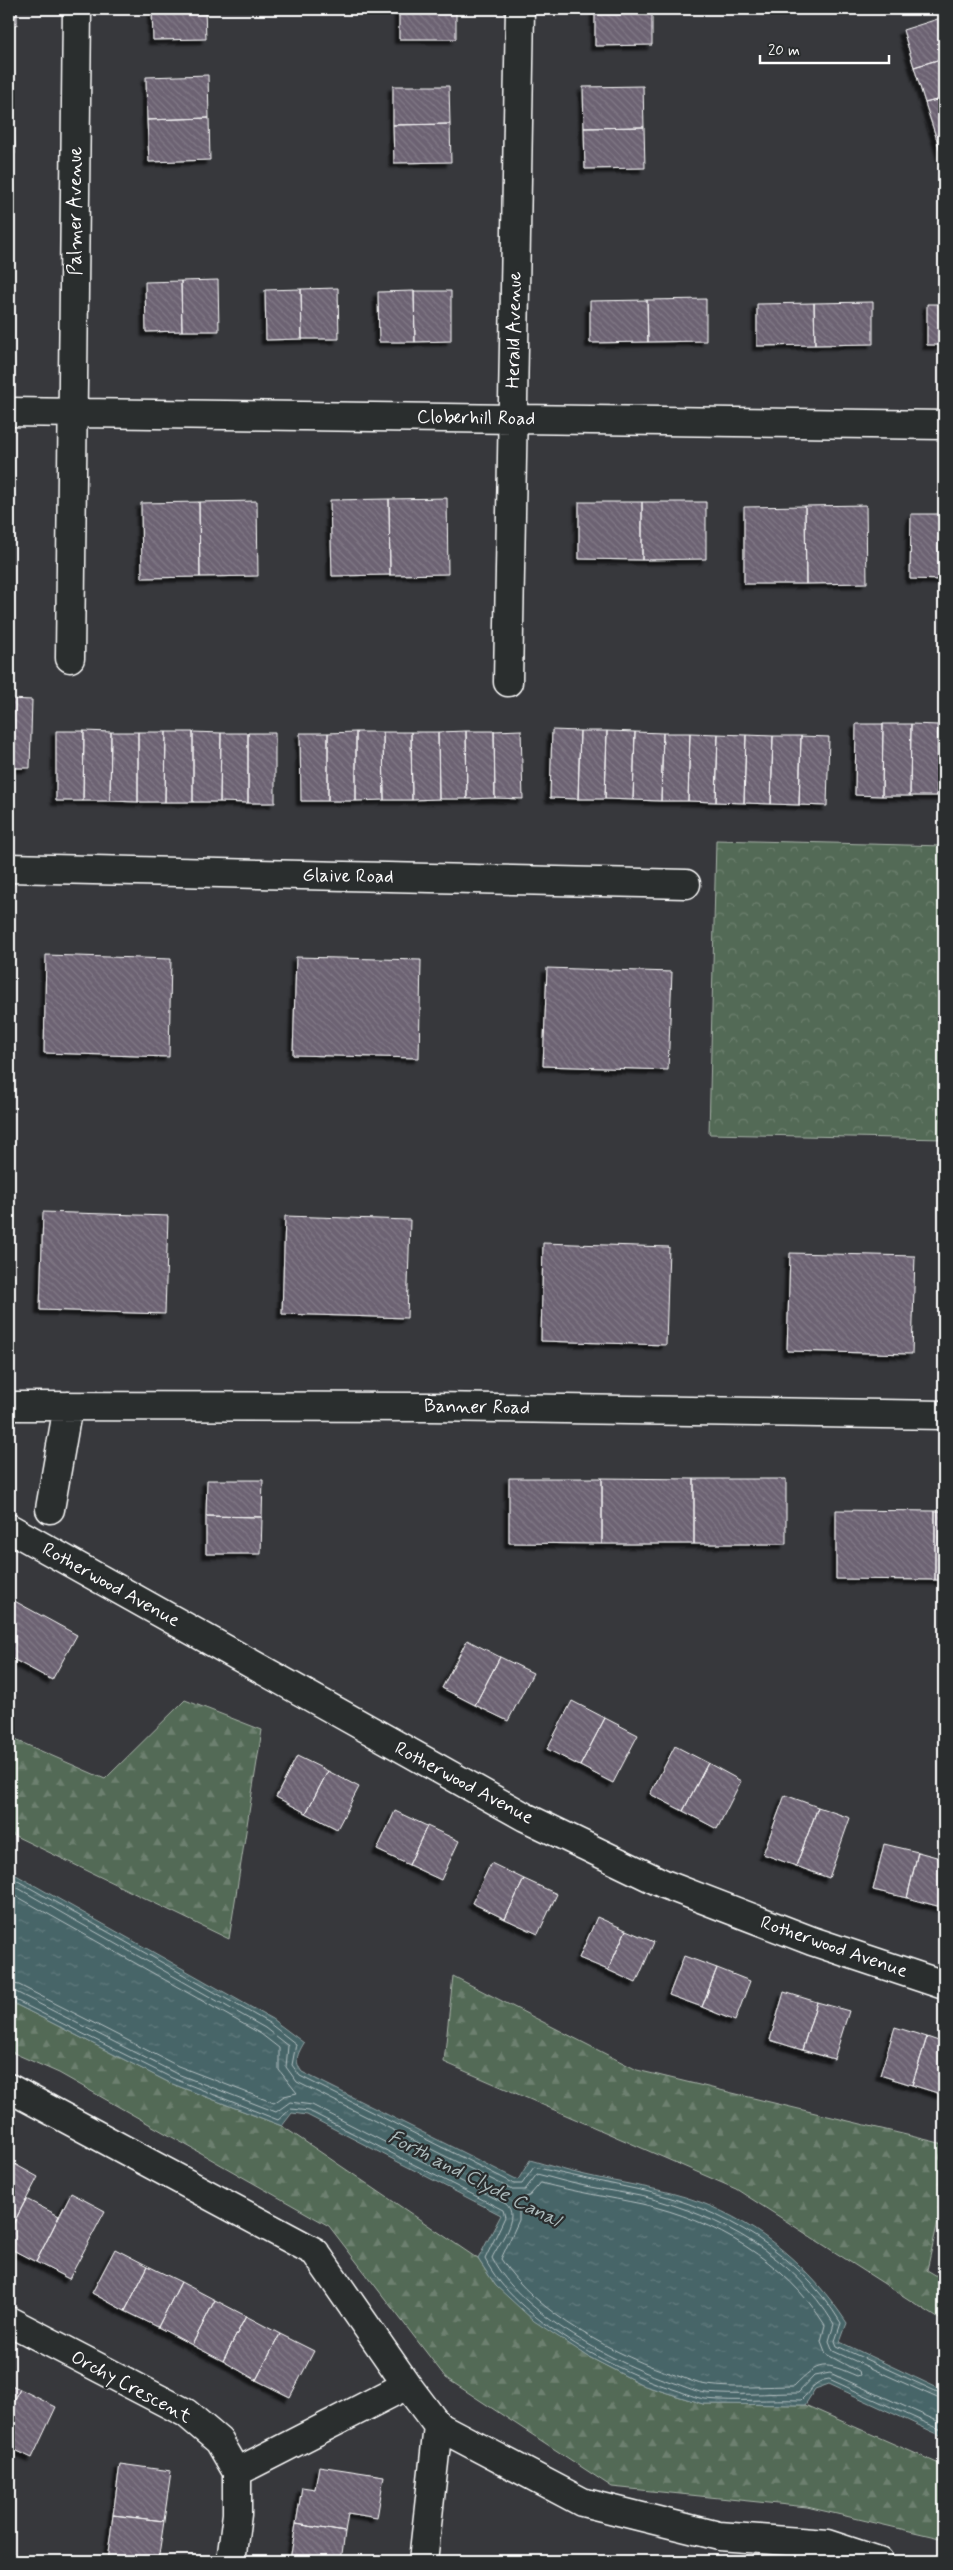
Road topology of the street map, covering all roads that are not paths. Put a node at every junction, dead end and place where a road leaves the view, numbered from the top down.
1 (77, 9) edge
2 (520, 9) edge
3 (9, 412) edge
4 (74, 412) junction
5 (512, 418) junction
6 (944, 425) edge
7 (70, 658) dead end
8 (508, 682) dead end
9 (9, 868) edge
10 (686, 884) dead end
11 (9, 1406) edge
12 (68, 1406) junction
13 (944, 1415) edge
14 (50, 1509) dead end
15 (9, 1528) edge
16 (944, 1985) edge
17 (9, 2088) edge
18 (9, 2322) edge
19 (407, 2385) junction
20 (438, 2426) junction
21 (237, 2472) junction
22 (232, 2561) edge
23 (423, 2561) edge
24 (880, 2561) edge

1 - 4 street, Palmer Avenue
2 - 5 street, Herald Avenue
3 - 4 street, Cloberhill Road
4 - 5 street, Cloberhill Road
4 - 7 street, Palmer Avenue
5 - 6 street, Cloberhill Road
5 - 8 street, Herald Avenue
9 - 10 street, Glaive Road
11 - 12 street, Banner Road
12 - 13 street, Banner Road
12 - 14 street
15 - 16 street, Rotherwood Avenue
17 - 19 street
18 - 21 street, Orchy Crescent
19 - 20 street
19 - 21 street
20 - 23 street
20 - 24 street
21 - 22 street

